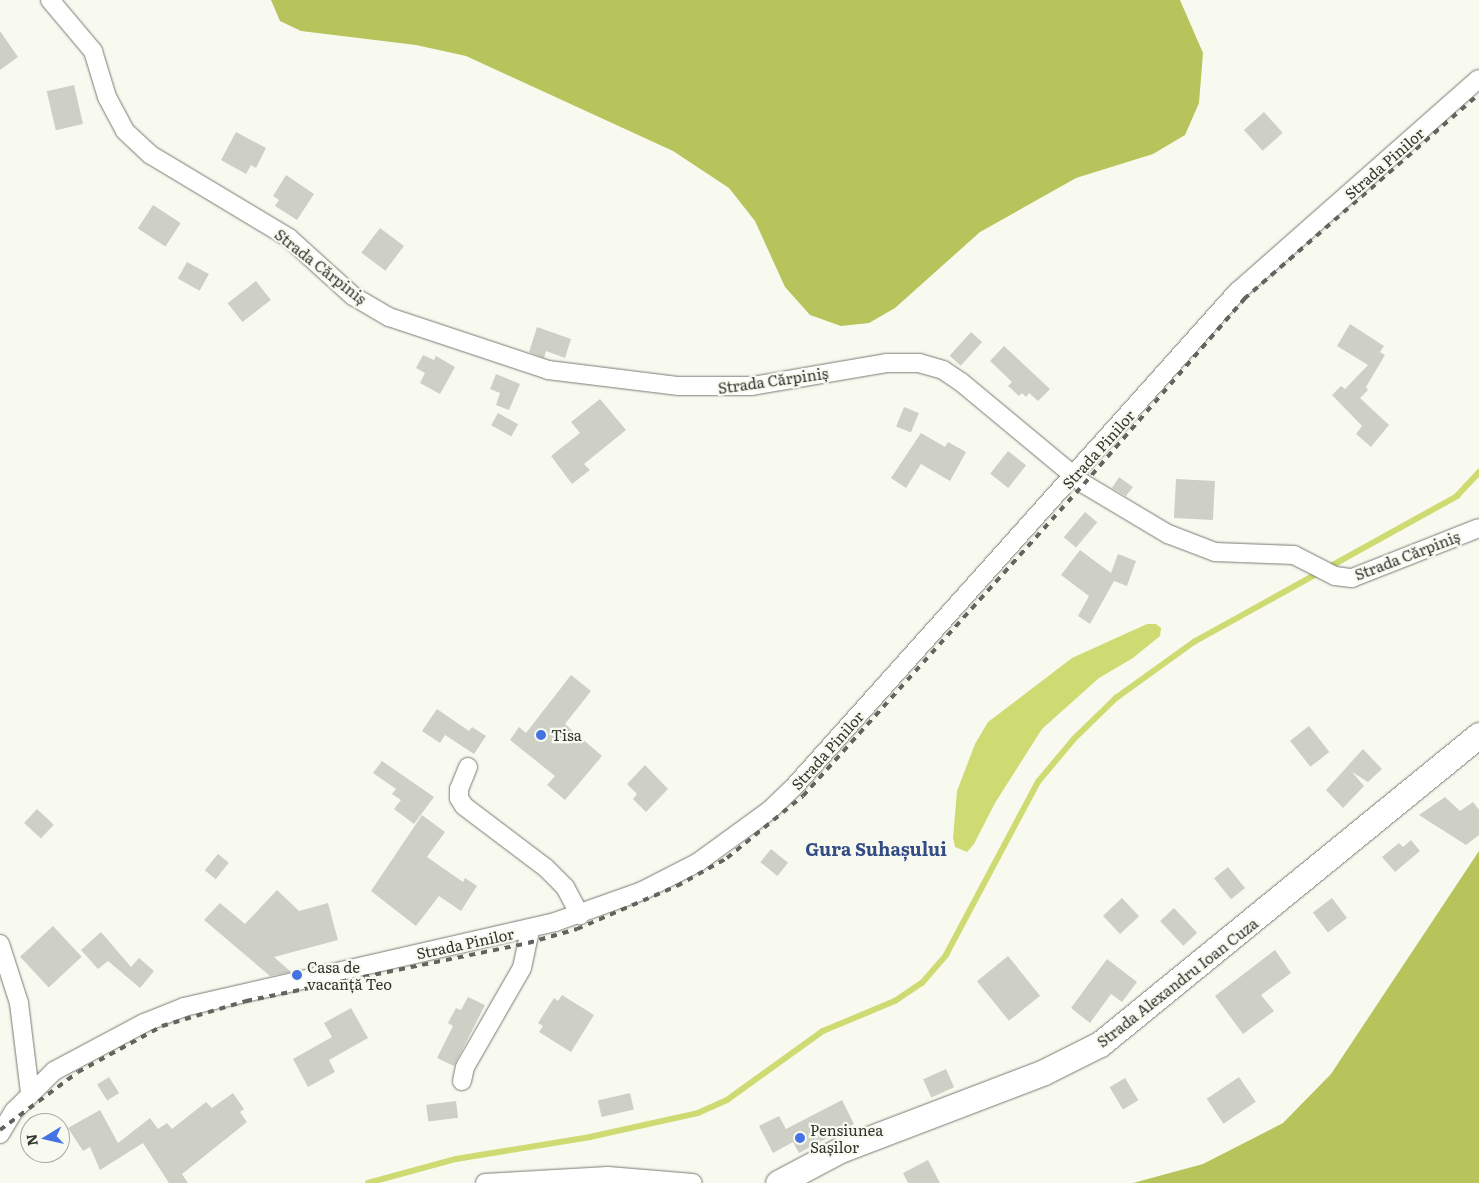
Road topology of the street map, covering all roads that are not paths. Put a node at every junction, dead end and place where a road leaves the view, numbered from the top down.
1 (50, 0) edge
2 (1479, 79) edge
3 (1074, 476) junction
4 (1479, 528) edge
5 (1479, 735) edge
6 (468, 767) dead end
7 (580, 915) junction
8 (530, 929) junction
9 (0, 944) edge
10 (462, 1081) dead end
11 (30, 1093) junction
12 (0, 1134) edge
13 (485, 1183) edge
14 (693, 1183) edge
15 (778, 1183) edge

1 - 3 street, Strada Cărpiniș
2 - 3 street, Strada Pinilor
3 - 4 street, Strada Cărpiniș
3 - 7 street, Strada Pinilor
5 - 15 main road, Strada Alexandru Ioan Cuza
6 - 7 street
7 - 8 street, Strada Pinilor
8 - 10 street
8 - 11 street, Strada Pinilor
9 - 11 street
11 - 12 street, Strada Pinilor
13 - 14 street

